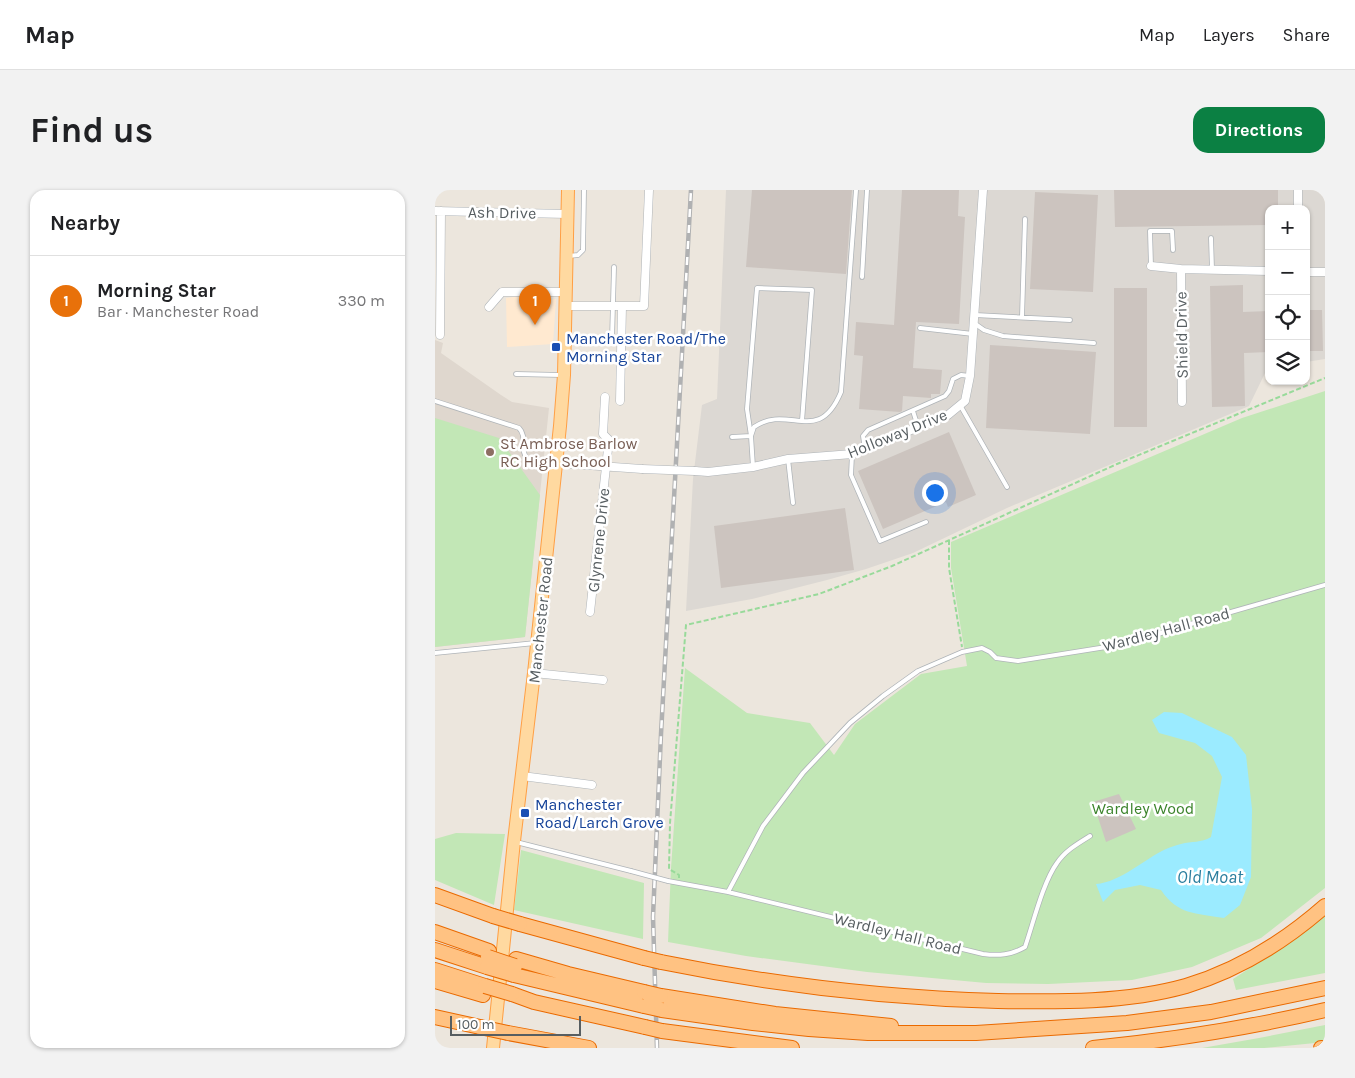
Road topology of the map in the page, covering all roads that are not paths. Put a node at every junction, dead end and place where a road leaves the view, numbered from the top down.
1 (569, 190) edge
2 (584, 190) edge
3 (649, 190) edge
4 (855, 190) edge
5 (867, 190) edge
6 (983, 190) edge
7 (1298, 190) edge
8 (1298, 205) edge
9 (438, 211) edge
10 (568, 214) junction
11 (1025, 219) dead end
12 (1211, 238) dead end
13 (1173, 250) dead end
14 (567, 256) junction
15 (1151, 266) joint
16 (614, 267) dead end
17 (1181, 269) junction
18 (1212, 269) junction
19 (1265, 271) edge
20 (1310, 272) edge
21 (1325, 272) edge
22 (862, 277) dead end
23 (566, 292) junction
24 (566, 306) junction
25 (613, 306) junction
26 (622, 306) junction
27 (489, 307) dead end
28 (1022, 317) junction
29 (975, 319) junction
30 (1070, 320) dead end
31 (920, 328) dead end
32 (973, 334) junction
33 (440, 335) dead end
34 (613, 339) dead end
35 (1094, 342) dead end
36 (516, 374) dead end
37 (564, 375) junction
38 (970, 376) junction
39 (605, 396) dead end
40 (435, 401) edge
41 (620, 401) dead end
42 (1182, 402) dead end
43 (960, 405) junction
44 (913, 411) junction
45 (802, 420) junction
46 (918, 427) junction
47 (751, 436) junction
48 (732, 437) dead end
49 (865, 449) junction
50 (852, 454) junction
51 (788, 460) junction
52 (557, 463) junction
53 (607, 467) junction
54 (753, 467) junction
55 (1007, 488) dead end
56 (793, 503) dead end
57 (926, 522) dead end
58 (1325, 585) edge
59 (590, 612) dead end
60 (537, 643) junction
61 (435, 653) edge
62 (534, 673) junction
63 (603, 680) dead end
64 (522, 776) junction
65 (592, 785) dead end
66 (1090, 836) dead end
67 (514, 841) junction
68 (728, 892) junction
69 (435, 895) edge
70 (1325, 906) edge
71 (435, 932) edge
72 (435, 938) edge
73 (435, 950) edge
74 (488, 958) junction
75 (515, 967) junction
76 (435, 970) edge
77 (435, 981) edge
78 (1325, 988) edge
79 (485, 990) junction
80 (644, 999) junction
81 (1325, 1010) edge
82 (435, 1017) edge
83 (493, 1048) edge
84 (589, 1048) edge
85 (792, 1048) edge
86 (1093, 1048) edge
87 (1321, 1048) edge
88 (1325, 1048) edge

1 - 10 main road, Manchester Road
2 - 14 lane
3 - 26 street
4 - 45 lane
5 - 22 lane
6 - 29 street, Holloway Drive
7 - 8 street
9 - 10 street, Ash Drive
9 - 33 street
10 - 14 main road, Manchester Road
11 - 28 lane
12 - 18 lane
13 - 15 lane
14 - 23 main road, Manchester Road
15 - 17 street, Shield Drive
16 - 25 lane
17 - 18 street, Shield Drive
17 - 42 street, Shield Drive
18 - 19 street, Shield Drive
20 - 21 street
23 - 24 main road, Manchester Road
23 - 27 street
24 - 25 street
24 - 37 main road, Manchester Road
25 - 26 street
25 - 34 lane
26 - 41 street
28 - 29 lane
28 - 30 lane
29 - 32 street, Holloway Drive
29 - 35 lane
31 - 32 lane
32 - 38 street, Holloway Drive
36 - 37 lane
37 - 52 main road, Manchester Road
38 - 43 street, Holloway Drive
38 - 44 lane
39 - 53 street, Glynrene Drive
40 - 52 lane
43 - 46 street, Holloway Drive
43 - 55 lane
44 - 46 lane
44 - 49 lane
45 - 47 lane
45 - 47 lane
46 - 49 street, Holloway Drive
47 - 48 lane
47 - 54 lane
49 - 50 street, Holloway Drive
50 - 51 street, Holloway Drive
50 - 57 lane
51 - 54 street, Holloway Drive
51 - 56 lane
52 - 53 street, Holloway Drive
52 - 60 main road, Manchester Road
53 - 54 street, Holloway Drive, bridge
53 - 59 street, Glynrene Drive
58 - 68 lane, Wardley Hall Road
60 - 61 lane
60 - 62 main road, Manchester Road
62 - 63 street
62 - 64 main road, Manchester Road
64 - 65 street
64 - 67 main road, Manchester Road
66 - 68 lane, Wardley Hall Road
67 - 68 lane, Wardley Hall Road, bridge
67 - 83 main road, Manchester Road
69 - 70 highway, bridge
71 - 74 highway
72 - 74 highway
73 - 74 highway
74 - 75 highway, bridge
75 - 80 highway
75 - 80 highway
76 - 79 highway
77 - 79 highway
78 - 80 highway, bridge
79 - 85 highway, bridge
81 - 86 highway
82 - 84 highway, bridge
87 - 88 highway

